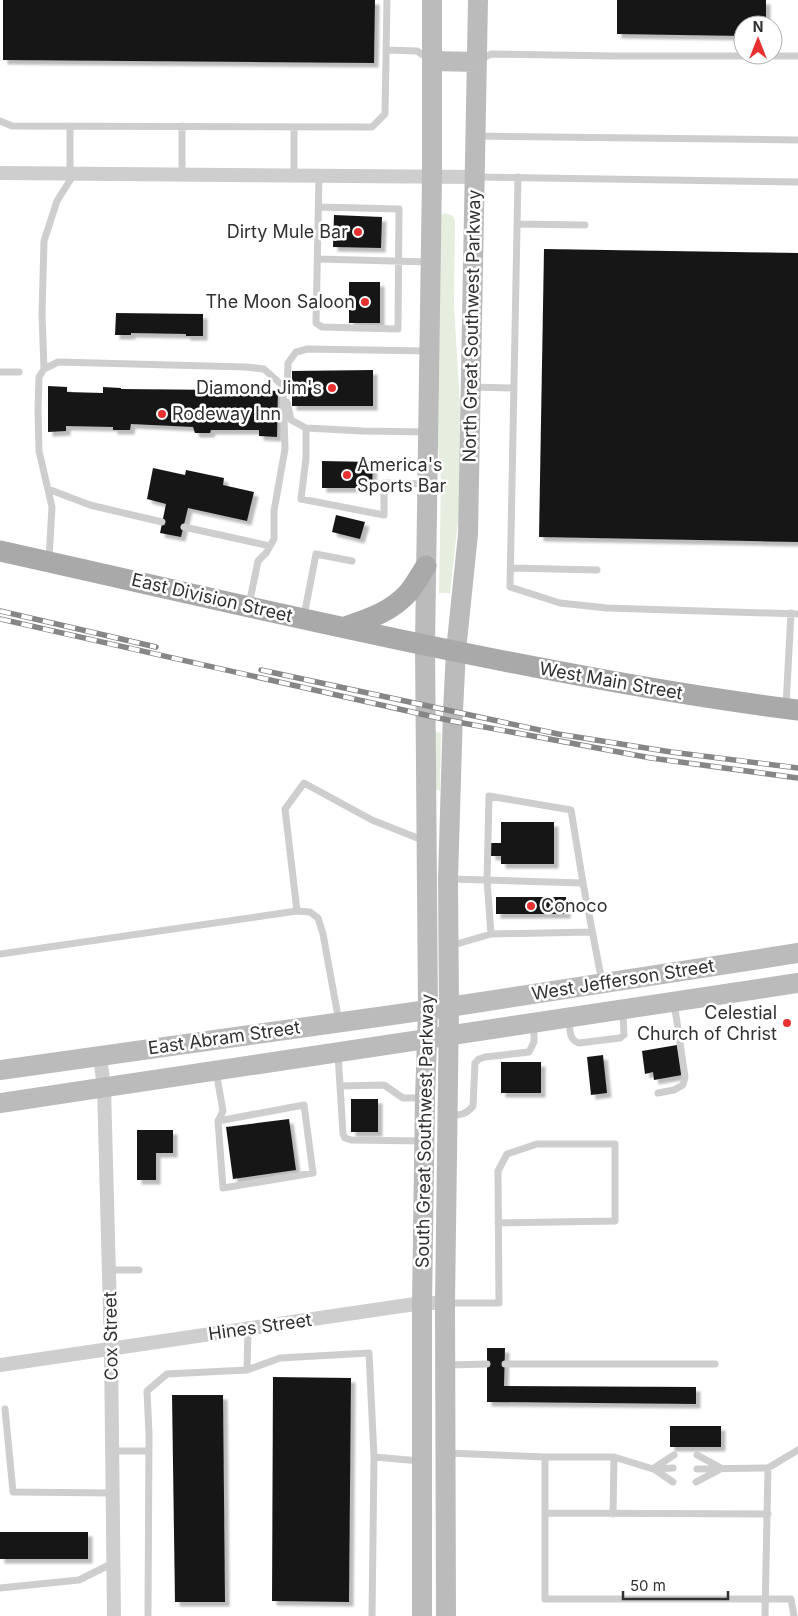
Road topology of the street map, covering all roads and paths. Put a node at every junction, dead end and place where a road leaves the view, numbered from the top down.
1 (387, 0) edge
2 (432, 0) edge
3 (478, 0) edge
4 (386, 50) junction
5 (798, 56) edge
6 (432, 61) junction
7 (477, 62) junction
8 (0, 122) edge
9 (70, 126) junction
10 (182, 126) junction
11 (294, 127) junction
12 (476, 136) junction
13 (798, 140) edge
14 (0, 173) edge
15 (72, 173) junction
16 (182, 174) junction
17 (294, 174) junction
18 (319, 174) junction
19 (432, 176) junction
20 (476, 177) junction
21 (518, 177) junction
22 (798, 182) edge
23 (318, 207) junction
24 (517, 224) junction
25 (585, 225) dead end
26 (318, 259) junction
27 (399, 262) junction
28 (431, 262) junction
29 (429, 351) junction
30 (44, 368) junction
31 (0, 372) edge
32 (19, 372) dead end
33 (470, 387) junction
34 (514, 388) junction
35 (306, 428) junction
36 (428, 432) junction
37 (427, 484) junction
38 (48, 489) junction
39 (162, 522) dead end
40 (184, 526) dead end
41 (270, 546) junction
42 (0, 551) edge
43 (352, 561) dead end
44 (49, 562) junction
45 (426, 566) junction
46 (511, 568) junction
47 (597, 570) dead end
48 (248, 606) junction
49 (795, 613) edge
50 (304, 618) junction
51 (343, 627) junction
52 (425, 646) junction
53 (456, 651) junction
54 (792, 709) edge
55 (426, 841) junction
56 (448, 879) junction
57 (487, 880) junction
58 (583, 883) junction
59 (297, 911) junction
60 (592, 932) junction
61 (491, 934) junction
62 (448, 946) junction
63 (798, 952) edge
64 (0, 954) edge
65 (632, 978) junction
66 (602, 983) junction
67 (798, 983) edge
68 (674, 1002) junction
69 (449, 1007) junction
70 (628, 1008) junction
71 (428, 1010) junction
72 (568, 1018) junction
73 (339, 1022) junction
74 (534, 1023) junction
75 (448, 1035) junction
76 (427, 1039) junction
77 (338, 1052) junction
78 (100, 1056) junction
79 (0, 1070) edge
80 (216, 1071) junction
81 (340, 1086) junction
82 (104, 1088) junction
83 (658, 1093) dead end
84 (425, 1098) junction
85 (0, 1103) edge
86 (446, 1115) junction
87 (218, 1121) junction
88 (424, 1141) junction
89 (498, 1223) junction
90 (109, 1270) junction
91 (139, 1270) dead end
92 (445, 1303) junction
93 (422, 1304) junction
94 (248, 1329) junction
95 (112, 1348) junction
96 (487, 1364) dead end
97 (505, 1364) dead end
98 (715, 1364) dead end
99 (0, 1365) edge
100 (445, 1365) junction
101 (247, 1370) junction
102 (5, 1409) dead end
103 (798, 1450) edge
104 (112, 1451) junction
105 (149, 1451) junction
106 (446, 1453) junction
107 (674, 1455) dead end
108 (697, 1455) dead end
109 (545, 1456) junction
110 (374, 1457) junction
111 (614, 1457) junction
112 (423, 1461) junction
113 (673, 1468) dead end
114 (721, 1468) junction
115 (768, 1468) junction
116 (653, 1469) junction
117 (697, 1469) dead end
118 (673, 1482) dead end
119 (696, 1482) dead end
120 (113, 1493) junction
121 (546, 1513) junction
122 (613, 1514) junction
123 (768, 1514) junction
124 (113, 1563) junction
125 (0, 1588) edge
126 (766, 1598) junction
127 (114, 1616) edge
128 (148, 1616) edge
129 (372, 1616) edge
130 (422, 1616) edge
131 (446, 1616) edge
132 (765, 1616) edge
133 (794, 1616) edge

1 - 4 lane
2 - 6 main road
3 - 7 main road, North Great Southwest Parkway
4 - 6 lane
4 - 11 lane
5 - 7 lane
6 - 7 main road
6 - 19 main road
7 - 12 main road, North Great Southwest Parkway
8 - 9 lane
9 - 10 lane
9 - 15 lane
10 - 11 lane
10 - 16 lane
11 - 17 lane
12 - 13 lane
12 - 20 main road, North Great Southwest Parkway
14 - 15 street
15 - 16 street
15 - 30 lane
16 - 17 street
17 - 18 street
18 - 19 street
18 - 23 lane
19 - 20 street
19 - 28 main road
20 - 21 lane
20 - 33 main road, North Great Southwest Parkway
21 - 22 lane
21 - 24 lane
23 - 26 lane
23 - 27 lane
24 - 25 lane
24 - 34 lane
26 - 27 lane
26 - 27 lane
27 - 28 lane
28 - 29 main road
29 - 35 lane
29 - 36 main road
30 - 38 lane
30 - 41 lane
31 - 32 lane
33 - 34 lane
33 - 53 main road, North Great Southwest Parkway
34 - 46 lane
35 - 36 lane
35 - 37 lane
36 - 37 main road
37 - 45 main road
38 - 39 lane
38 - 44 lane
40 - 41 lane
41 - 48 lane
42 - 44 main road, East Division Street
43 - 50 lane
44 - 48 main road, East Division Street
45 - 51 main road
45 - 52 main road
46 - 47 lane
46 - 49 lane
48 - 50 main road, East Division Street
49 - 54 lane
50 - 51 main road, East Division Street
51 - 52 main road, East Division Street
52 - 53 main road, West Main Street
52 - 55 main road, South Great Southwest Parkway
53 - 54 main road, West Main Street
53 - 56 main road, South Great Southwest Parkway
55 - 59 lane
55 - 71 main road, South Great Southwest Parkway
56 - 57 lane
56 - 62 main road, South Great Southwest Parkway
57 - 58 lane
57 - 58 lane
57 - 61 lane
58 - 60 lane
59 - 64 lane
59 - 73 lane
60 - 61 lane
60 - 66 lane
61 - 62 lane
62 - 69 main road, South Great Southwest Parkway
63 - 65 main road, West Jefferson Street
65 - 66 main road, West Jefferson Street
65 - 70 main road
66 - 69 main road, West Jefferson Street
67 - 68 main road, West Jefferson Street
68 - 70 main road, West Jefferson Street
68 - 83 lane
69 - 71 main road, East Abram Street
69 - 75 main road, South Great Southwest Parkway
70 - 72 main road, West Jefferson Street
70 - 72 lane
71 - 73 main road, East Abram Street
71 - 76 main road, South Great Southwest Parkway
72 - 74 main road, West Jefferson Street
73 - 78 main road, East Abram Street
74 - 75 main road, West Jefferson Street
74 - 86 lane
75 - 76 main road, West Jefferson Street
75 - 86 main road, South Great Southwest Parkway
76 - 77 main road, East Abram Street
76 - 84 main road, South Great Southwest Parkway
77 - 80 main road, East Abram Street
77 - 81 lane
78 - 79 main road, East Abram Street
78 - 82 street, Cox Street
80 - 82 main road, East Abram Street
80 - 87 lane
81 - 84 lane
81 - 88 lane
82 - 85 main road, East Abram Street
82 - 90 street, Cox Street
84 - 88 main road, South Great Southwest Parkway
86 - 92 main road, South Great Southwest Parkway
87 - 87 lane
88 - 93 main road, South Great Southwest Parkway
89 - 89 lane
89 - 92 lane
90 - 91 lane
90 - 95 street, Cox Street
92 - 93 street, Hines Street
92 - 100 main road, South Great Southwest Parkway
93 - 94 street, Hines Street
93 - 112 main road, South Great Southwest Parkway
94 - 95 street, Hines Street
94 - 101 lane
95 - 99 street, Hines Street
95 - 104 street, Cox Street
96 - 100 lane
97 - 98 lane
100 - 106 main road, South Great Southwest Parkway
101 - 105 lane
101 - 110 lane
102 - 120 lane
103 - 115 lane
104 - 105 lane
104 - 120 street, Cox Street
105 - 128 lane
106 - 109 lane
106 - 131 main road, South Great Southwest Parkway
107 - 116 lane
108 - 114 lane
109 - 111 lane
109 - 121 lane
110 - 112 lane
110 - 129 lane
111 - 116 lane
111 - 122 lane
112 - 130 main road, South Great Southwest Parkway
113 - 116 lane
114 - 115 lane
114 - 117 lane
114 - 119 lane
115 - 123 lane
116 - 118 lane
120 - 124 street, Cox Street
121 - 122 lane
121 - 126 lane
122 - 123 lane
123 - 126 lane
124 - 125 lane
124 - 127 street, Cox Street
126 - 132 lane
126 - 133 lane

